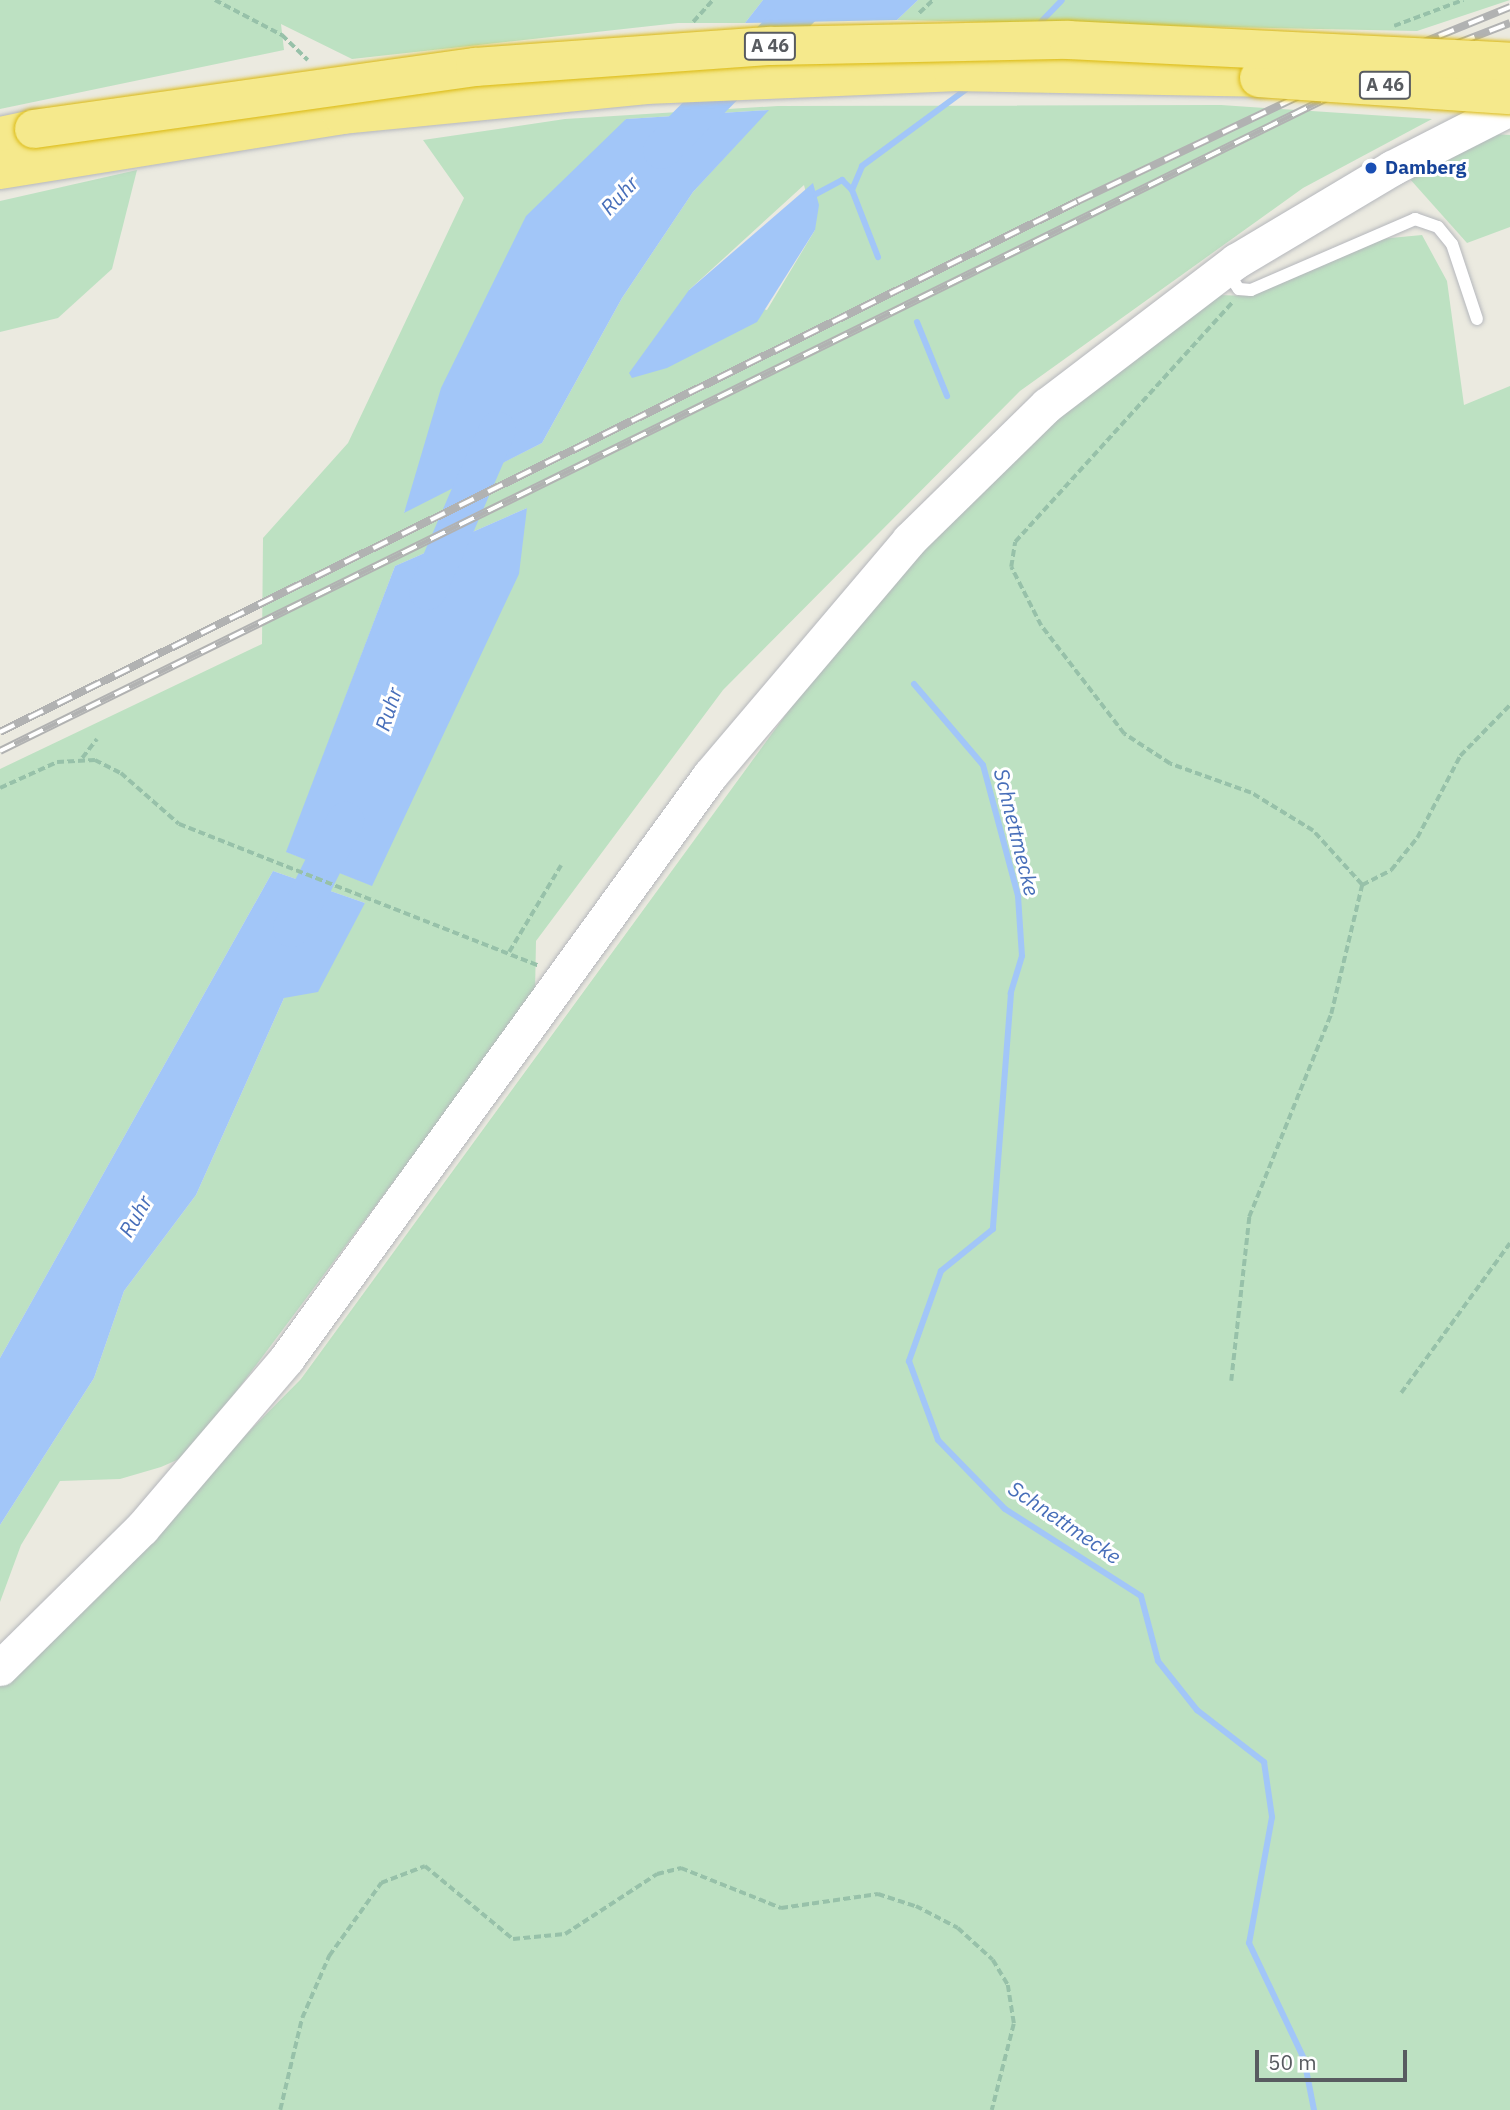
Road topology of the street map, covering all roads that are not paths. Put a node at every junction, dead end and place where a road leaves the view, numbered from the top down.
1 (1510, 62) edge
2 (1510, 95) edge
3 (1510, 108) edge
4 (24, 142) edge
5 (0, 170) edge
6 (1234, 279) junction
7 (1477, 318) dead end
8 (0, 1668) edge

1 - 4 highway, A 46, bridge
2 - 4 highway, A 46, bridge
3 - 6 main road
4 - 5 highway, A 46
6 - 7 lane
6 - 8 main road

